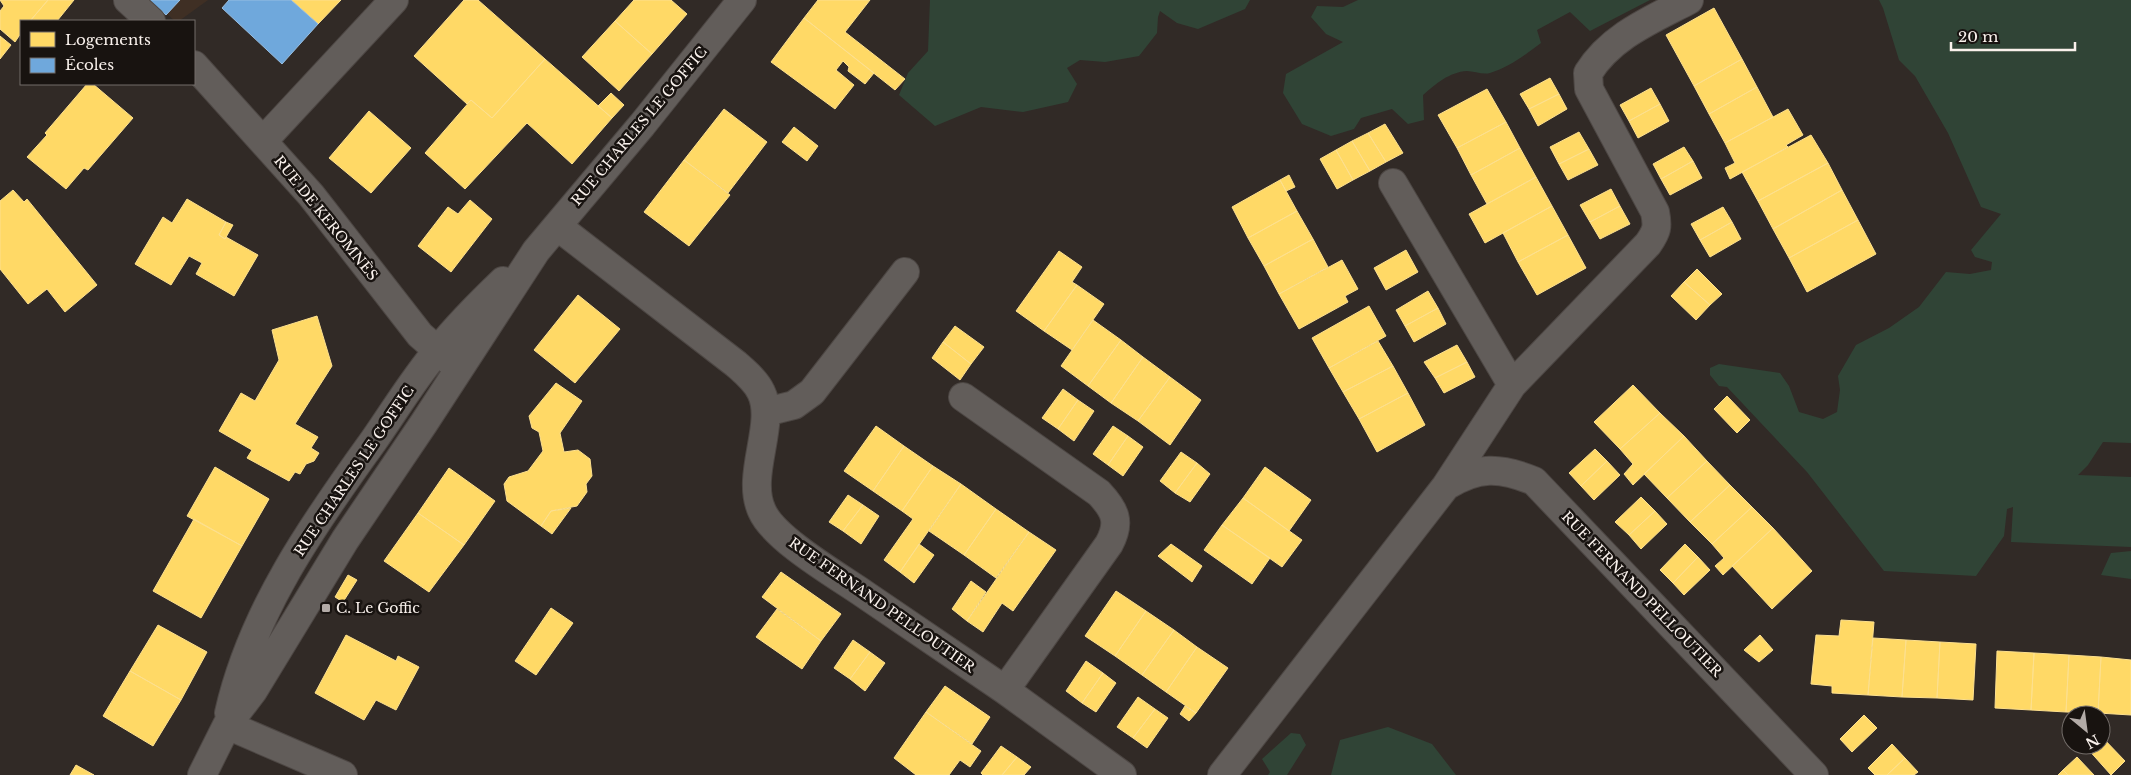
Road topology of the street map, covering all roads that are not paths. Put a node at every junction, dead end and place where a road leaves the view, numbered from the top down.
1 (128, 0) edge
2 (394, 0) edge
3 (742, 0) edge
4 (1688, 0) edge
5 (150, 20) edge
6 (195, 66) edge
7 (263, 141) junction
8 (1393, 183) dead end
9 (557, 226) junction
10 (536, 252) junction
11 (905, 272) dead end
12 (437, 350) junction
13 (459, 368) junction
14 (1512, 385) junction
15 (964, 398) dead end
16 (766, 412) junction
17 (1446, 486) junction
18 (1005, 690) junction
19 (227, 724) junction
20 (202, 775) edge
21 (343, 775) edge
22 (1122, 775) edge
23 (1222, 775) edge
24 (1814, 775) edge

1 - 5 street
2 - 7 street
3 - 9 street, RUE CHARLES LE GOFFIC
4 - 14 street, RUE FERNAND PELLOUTIER
6 - 7 street, RUE DE KEROMNÈS
7 - 12 street, RUE DE KEROMNÈS
8 - 14 street
9 - 10 street, RUE CHARLES LE GOFFIC
9 - 16 street, RUE FERNAND PELLOUTIER
10 - 12 street, RUE CHARLES LE GOFFIC
10 - 13 street, RUE CHARLES LE GOFFIC
11 - 16 street
12 - 13 street, RUE DE KEROMNÈS
12 - 19 street, RUE CHARLES LE GOFFIC
13 - 19 street, RUE CHARLES LE GOFFIC
14 - 17 street, RUE FERNAND PELLOUTIER
15 - 18 street
16 - 18 street, RUE FERNAND PELLOUTIER
17 - 23 street, RUE FERNAND PELLOUTIER
17 - 24 street, RUE FERNAND PELLOUTIER
18 - 22 street, RUE FERNAND PELLOUTIER
19 - 20 street, RUE CHARLES LE GOFFIC
19 - 21 street

